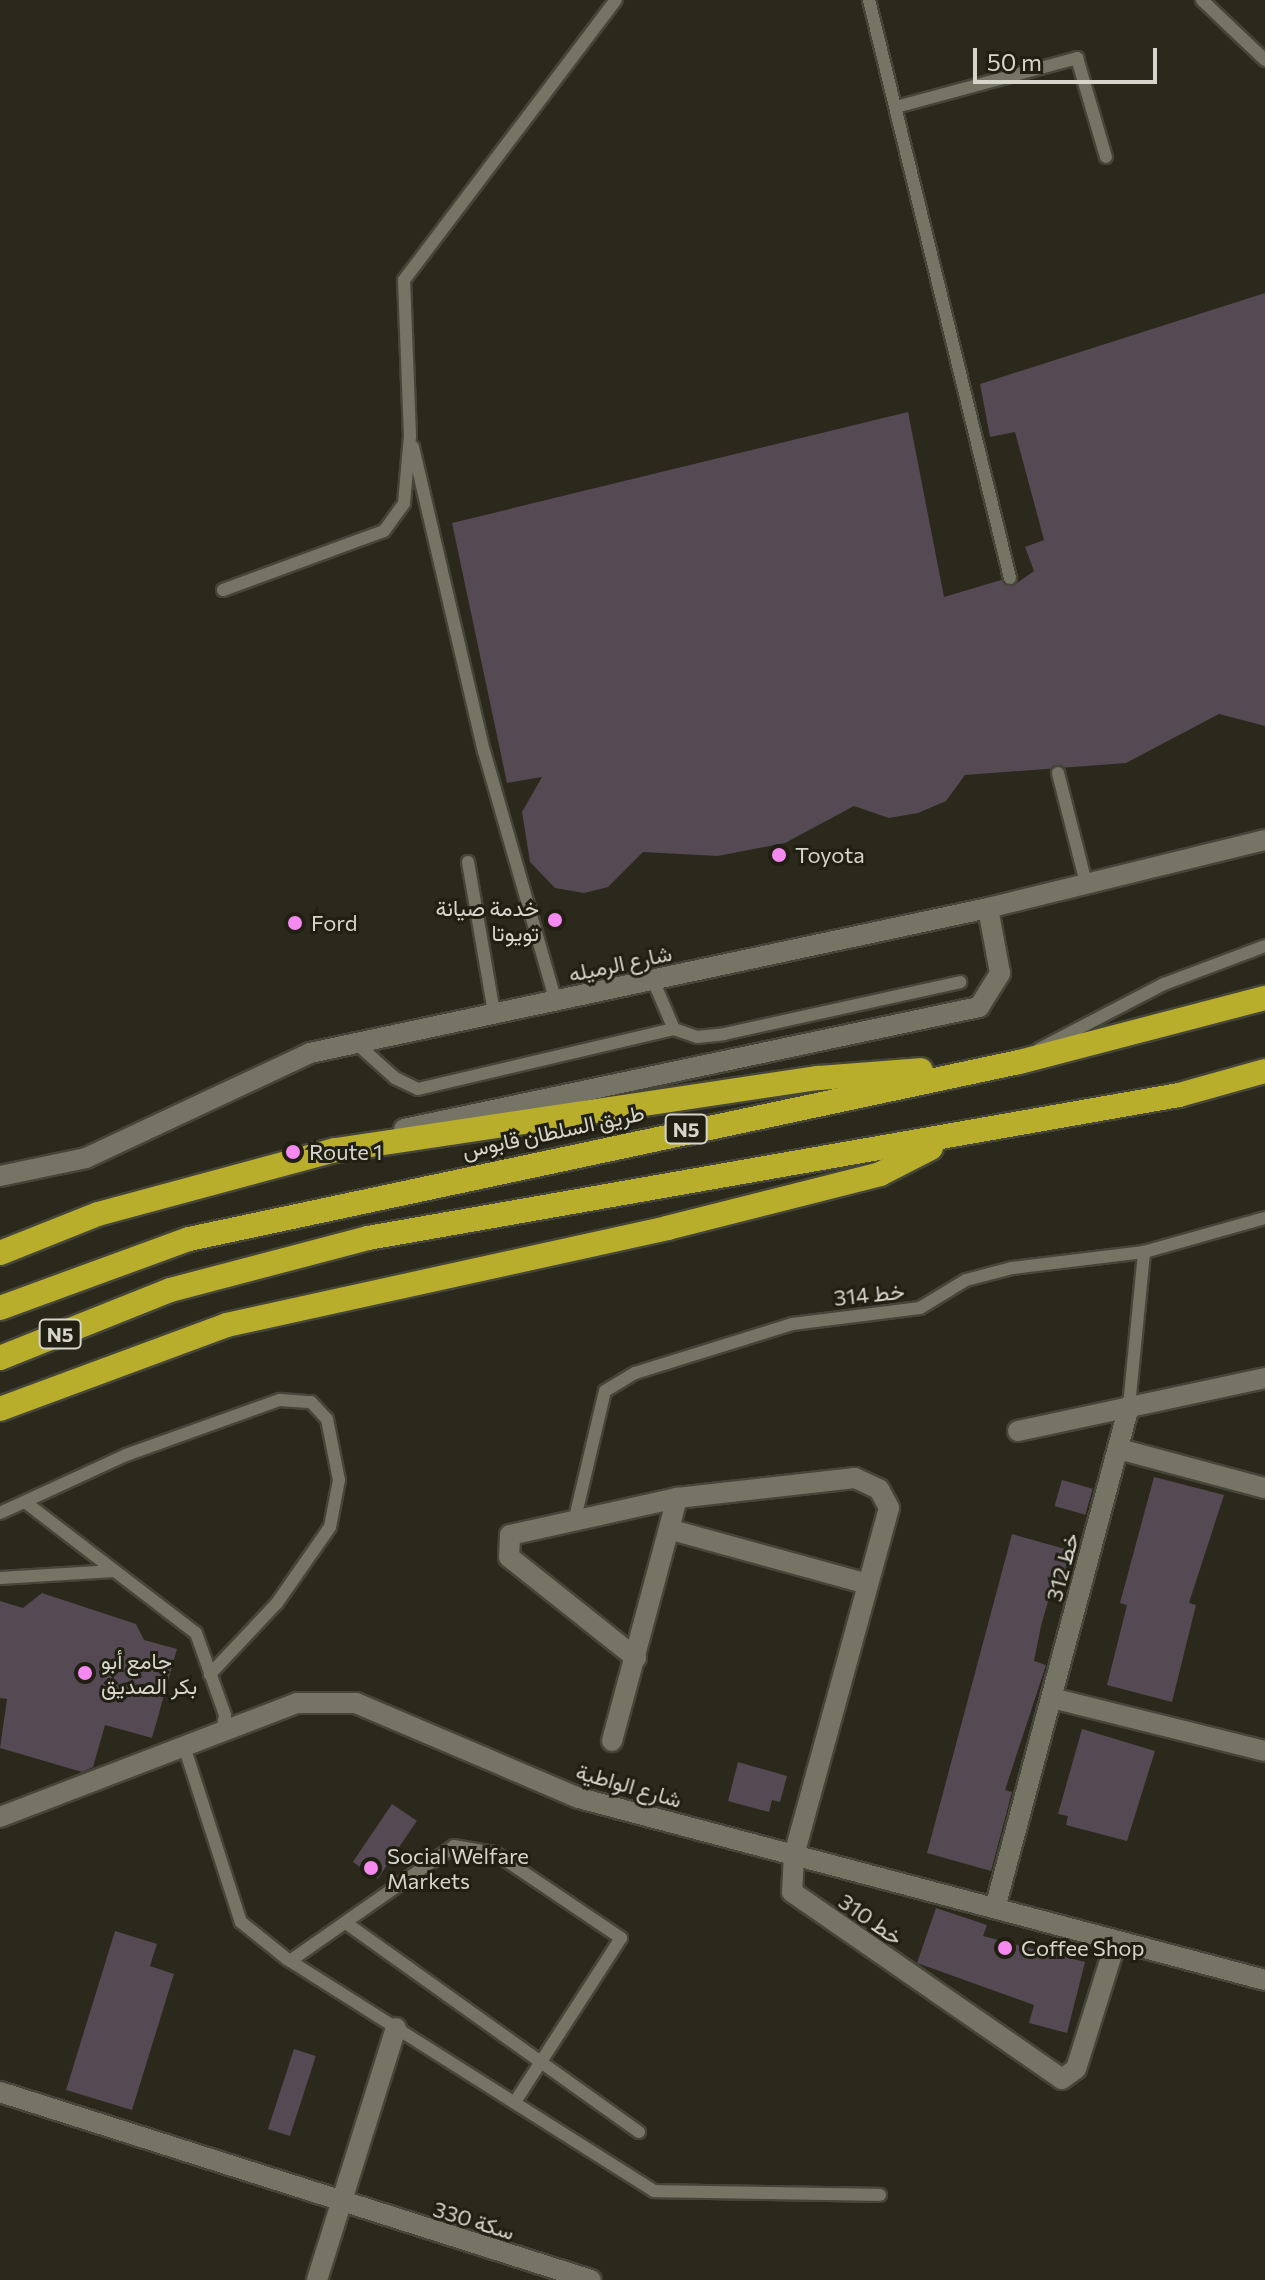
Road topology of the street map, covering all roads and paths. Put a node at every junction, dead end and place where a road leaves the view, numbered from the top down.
1 (616, 0) edge
2 (869, 0) edge
3 (1202, 0) edge
4 (1265, 60) edge
5 (896, 107) junction
6 (1106, 157) dead end
7 (410, 436) junction
8 (1010, 578) dead end
9 (223, 590) dead end
10 (1058, 773) dead end
11 (1265, 840) edge
12 (468, 862) dead end
13 (1086, 883) junction
14 (988, 908) junction
15 (1265, 946) edge
16 (653, 980) junction
17 (960, 982) dead end
18 (1265, 998) edge
19 (556, 1002) junction
20 (494, 1013) junction
21 (674, 1029) junction
22 (356, 1043) junction
23 (1019, 1062) junction
24 (1265, 1071) edge
25 (951, 1073) junction
26 (952, 1137) junction
27 (336, 1150) junction
28 (0, 1176) edge
29 (98, 1214) junction
30 (1265, 1218) edge
31 (0, 1235) edge
32 (1144, 1252) junction
33 (0, 1253) edge
34 (0, 1308) edge
35 (0, 1358) edge
36 (1265, 1378) edge
37 (38, 1396) junction
38 (1129, 1406) junction
39 (0, 1409) edge
40 (0, 1421) edge
41 (1018, 1431) dead end
42 (1119, 1449) junction
43 (1265, 1488) edge
44 (677, 1498) junction
45 (25, 1502) junction
46 (0, 1513) edge
47 (575, 1518) junction
48 (672, 1530) junction
49 (114, 1571) junction
50 (0, 1578) edge
51 (868, 1584) junction
52 (636, 1658) junction
53 (210, 1674) junction
54 (1052, 1698) junction
55 (229, 1724) junction
56 (612, 1741) dead end
57 (184, 1746) junction
58 (1265, 1751) edge
59 (0, 1817) edge
60 (794, 1855) junction
61 (995, 1908) junction
62 (346, 1923) junction
63 (1116, 1941) junction
64 (290, 1961) junction
65 (1265, 1980) edge
66 (396, 2028) junction
67 (541, 2063) junction
68 (0, 2092) edge
69 (515, 2102) junction
70 (639, 2132) dead end
71 (880, 2195) dead end
72 (344, 2205) junction
73 (316, 2279) edge
74 (591, 2280) edge

1 - 7 lane
2 - 5 lane
3 - 4 lane
5 - 6 lane
5 - 8 lane
7 - 9 lane
7 - 19 lane
10 - 13 lane
11 - 13 street, شارع الرميله
12 - 20 lane
13 - 14 street, شارع الرميله
14 - 16 street, شارع الرميله
14 - 27 street
15 - 23 lane
16 - 19 street, شارع الرميله
16 - 21 lane
17 - 21 lane
18 - 23 highway, طريق السلطان قابوس / N5
19 - 20 street, شارع الرميله
20 - 22 street, شارع الرميله
21 - 22 lane
22 - 28 street, شارع الرميله
23 - 25 highway, طريق السلطان قابوس / N5
24 - 26 highway, N5
25 - 27 highway
25 - 34 highway, طريق السلطان قابوس / N5
26 - 35 highway, N5
26 - 37 highway
27 - 29 highway
29 - 31 highway
29 - 33 highway
30 - 32 lane, خط 314
32 - 38 lane
32 - 47 lane, خط 314
36 - 38 street
37 - 39 highway
37 - 40 highway
38 - 41 street
38 - 42 street, خط 312
42 - 43 street
42 - 54 street, خط 312
44 - 47 street
44 - 48 street
44 - 51 street, خط 310
45 - 46 lane
45 - 49 lane
45 - 53 lane
47 - 52 street
48 - 51 street
48 - 52 street
49 - 50 lane
49 - 53 lane
51 - 60 street, خط 310
52 - 56 street
53 - 55 lane
54 - 58 street
54 - 61 street, خط 312
55 - 57 street, شارع الواطية
55 - 60 street, شارع الواطية
57 - 59 street, شارع الواطية
57 - 64 lane
60 - 61 street, شارع الواطية
60 - 63 street, خط 310
61 - 63 street, شارع الواطية
62 - 64 lane
62 - 67 lane
62 - 67 lane
63 - 65 street, شارع الواطية
64 - 66 lane
66 - 69 lane
66 - 72 street
67 - 69 lane
67 - 70 lane
68 - 72 street, سكة 330
69 - 71 lane
72 - 73 street
72 - 74 street, سكة 330

